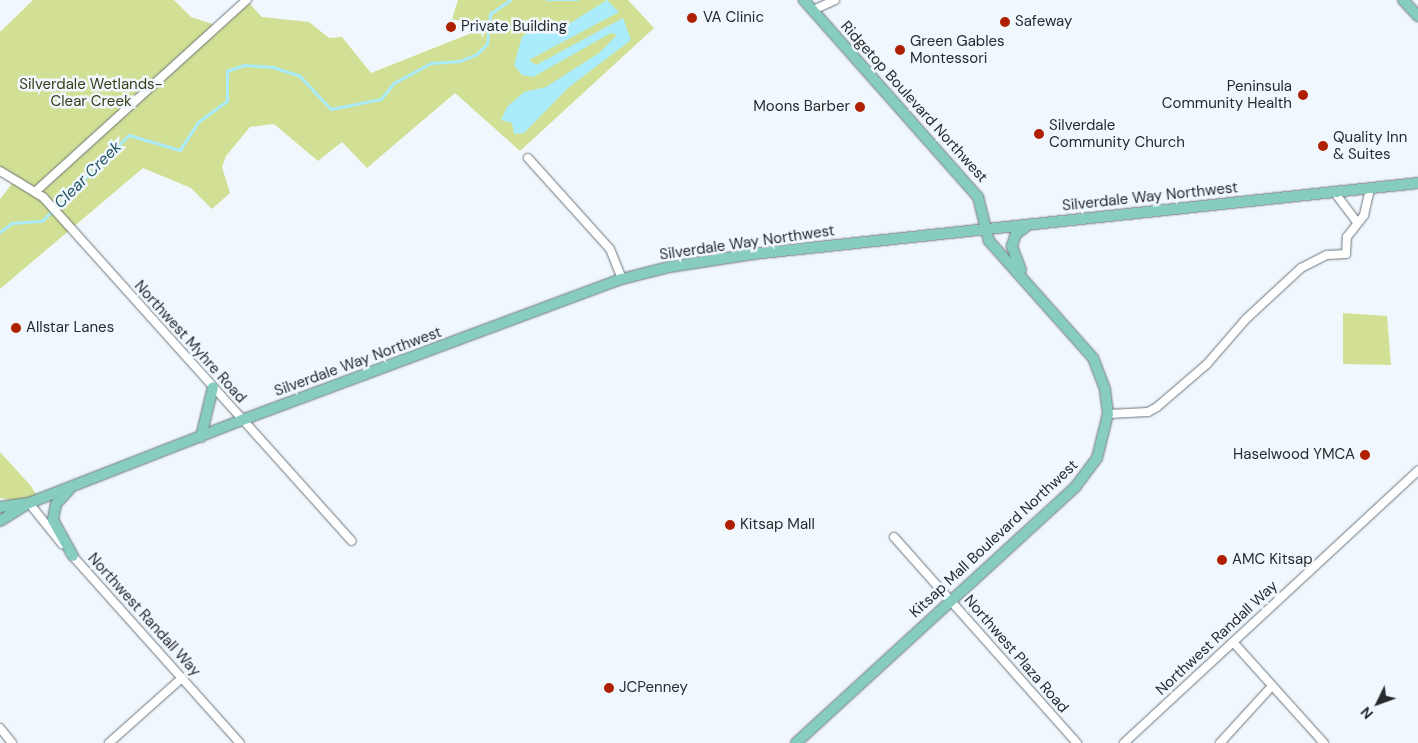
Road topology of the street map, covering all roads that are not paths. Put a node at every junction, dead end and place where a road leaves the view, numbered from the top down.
1 (248, 0) edge
2 (804, 0) edge
3 (834, 0) edge
4 (1404, 0) edge
5 (813, 10) junction
6 (1418, 16) edge
7 (528, 158) dead end
8 (0, 171) edge
9 (1418, 183) edge
10 (1370, 189) junction
11 (36, 191) junction
12 (1335, 193) junction
13 (1357, 222) junction
14 (1028, 225) junction
15 (986, 230) junction
16 (622, 279) junction
17 (1034, 290) junction
18 (213, 387) junction
19 (1108, 414) junction
20 (242, 420) junction
21 (201, 436) junction
22 (1418, 471) edge
23 (80, 483) junction
24 (29, 503) junction
25 (0, 507) edge
26 (0, 521) edge
27 (894, 537) dead end
28 (352, 541) dead end
29 (72, 556) junction
30 (951, 601) junction
31 (1233, 642) junction
32 (182, 678) junction
33 (1272, 686) junction
34 (0, 728) edge
35 (12, 743) edge
36 (109, 743) edge
37 (240, 743) edge
38 (796, 743) edge
39 (1077, 743) edge
40 (1124, 743) edge
41 (1220, 743) edge
42 (1324, 743) edge

1 - 11 street
2 - 5 main road, Ridgetop Boulevard Northwest
3 - 5 street
4 - 6 main road
5 - 15 main road, Ridgetop Boulevard Northwest
7 - 16 street
8 - 11 street, Northwest Myhre Road
9 - 10 main road, Silverdale Way Northwest
10 - 12 main road, Silverdale Way Northwest
10 - 13 street
11 - 18 street, Northwest Myhre Road
12 - 13 street
12 - 14 main road, Silverdale Way Northwest
13 - 19 street
14 - 15 main road, Silverdale Way Northwest
14 - 17 main road
15 - 16 main road, Silverdale Way Northwest
15 - 17 main road, Kitsap Mall Boulevard Northwest
16 - 20 main road, Silverdale Way Northwest
17 - 19 main road, Kitsap Mall Boulevard Northwest
18 - 20 street, Northwest Myhre Road
18 - 21 main road
19 - 30 main road, Kitsap Mall Boulevard Northwest
20 - 21 main road, Silverdale Way Northwest
20 - 28 street, Northwest Myhre Road
21 - 23 main road, Silverdale Way Northwest
22 - 31 street, Northwest Randall Way
23 - 24 main road, Silverdale Way Northwest
23 - 29 main road
24 - 25 main road, Silverdale Way Northwest
24 - 26 main road, Silverdale Way Northwest
24 - 29 street, Northwest Randall Way
27 - 30 street, Northwest Plaza Road
29 - 32 street, Northwest Randall Way
30 - 38 main road, Kitsap Mall Boulevard Northwest
30 - 39 street, Northwest Plaza Road
31 - 33 street
31 - 40 street, Northwest Randall Way
32 - 36 street
32 - 37 street, Northwest Randall Way
33 - 41 street
33 - 42 street
34 - 35 street

